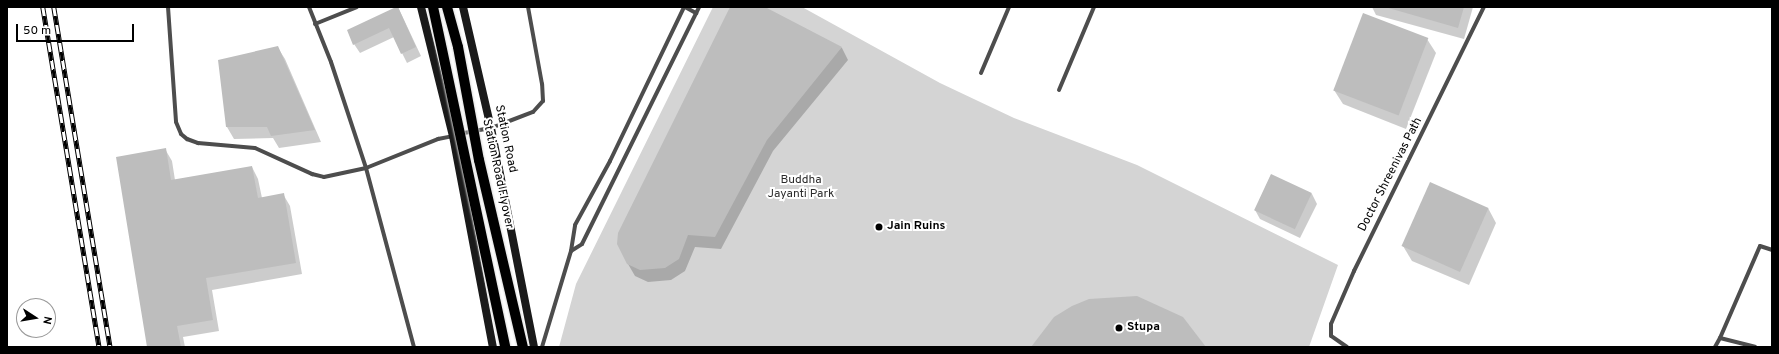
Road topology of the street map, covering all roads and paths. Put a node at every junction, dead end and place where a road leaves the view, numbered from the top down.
1 (168, 7) edge
2 (309, 7) edge
3 (357, 7) edge
4 (420, 7) edge
5 (433, 7) edge
6 (447, 7) edge
7 (462, 7) edge
8 (528, 7) edge
9 (684, 7) edge
10 (699, 7) edge
11 (1009, 7) edge
12 (1094, 7) edge
13 (1484, 7) edge
14 (696, 13) junction
15 (315, 24) junction
16 (981, 73) dead end
17 (1059, 90) dead end
18 (491, 128) junction
19 (453, 136) junction
20 (366, 168) junction
21 (1772, 250) edge
22 (571, 251) junction
23 (1720, 338) junction
24 (414, 347) edge
25 (493, 347) edge
26 (505, 347) edge
27 (523, 347) edge
28 (534, 347) edge
29 (542, 347) edge
30 (1347, 347) edge
31 (1716, 347) edge
32 (1755, 347) edge

1 - 20 street
2 - 15 street
3 - 15 street
4 - 19 main road
5 - 26 main road, bridge
6 - 27 main road, Station Road Flyover, bridge
7 - 18 main road, Station Road
8 - 18 street
9 - 14 street
9 - 22 street
10 - 14 street
11 - 16 street
12 - 17 street
13 - 30 street, Doctor Shreenivas Path
14 - 22 street
15 - 20 street
18 - 19 street
18 - 28 main road, Station Road
19 - 20 street
19 - 25 main road
20 - 24 street
21 - 23 street
22 - 29 street
23 - 31 street
23 - 32 street

